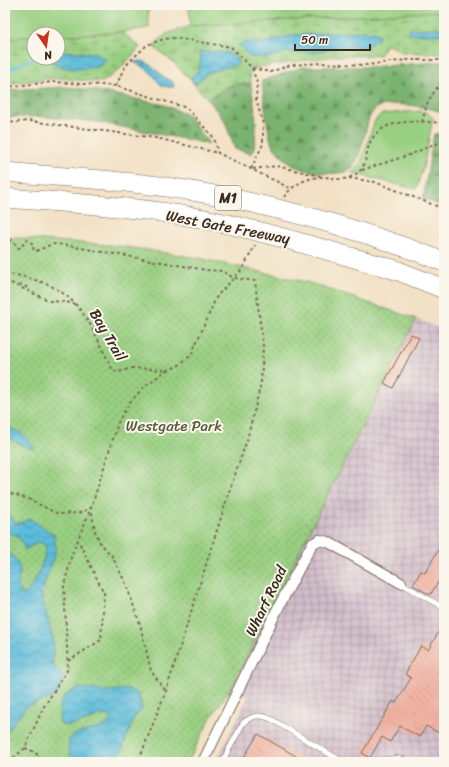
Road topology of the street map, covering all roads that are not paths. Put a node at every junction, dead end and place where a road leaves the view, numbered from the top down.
1 (5, 172) edge
2 (5, 198) edge
3 (444, 262) edge
4 (444, 290) edge
5 (401, 583) joint
6 (442, 607) edge
7 (202, 762) edge
8 (222, 762) edge
9 (344, 762) edge
10 (375, 762) edge
11 (411, 762) edge

1 - 3 highway, West Gate Freeway / M1, bridge
2 - 4 highway, West Gate Freeway / M1, bridge
5 - 6 lane
5 - 7 street, Wharf Road
8 - 9 lane
10 - 11 lane

